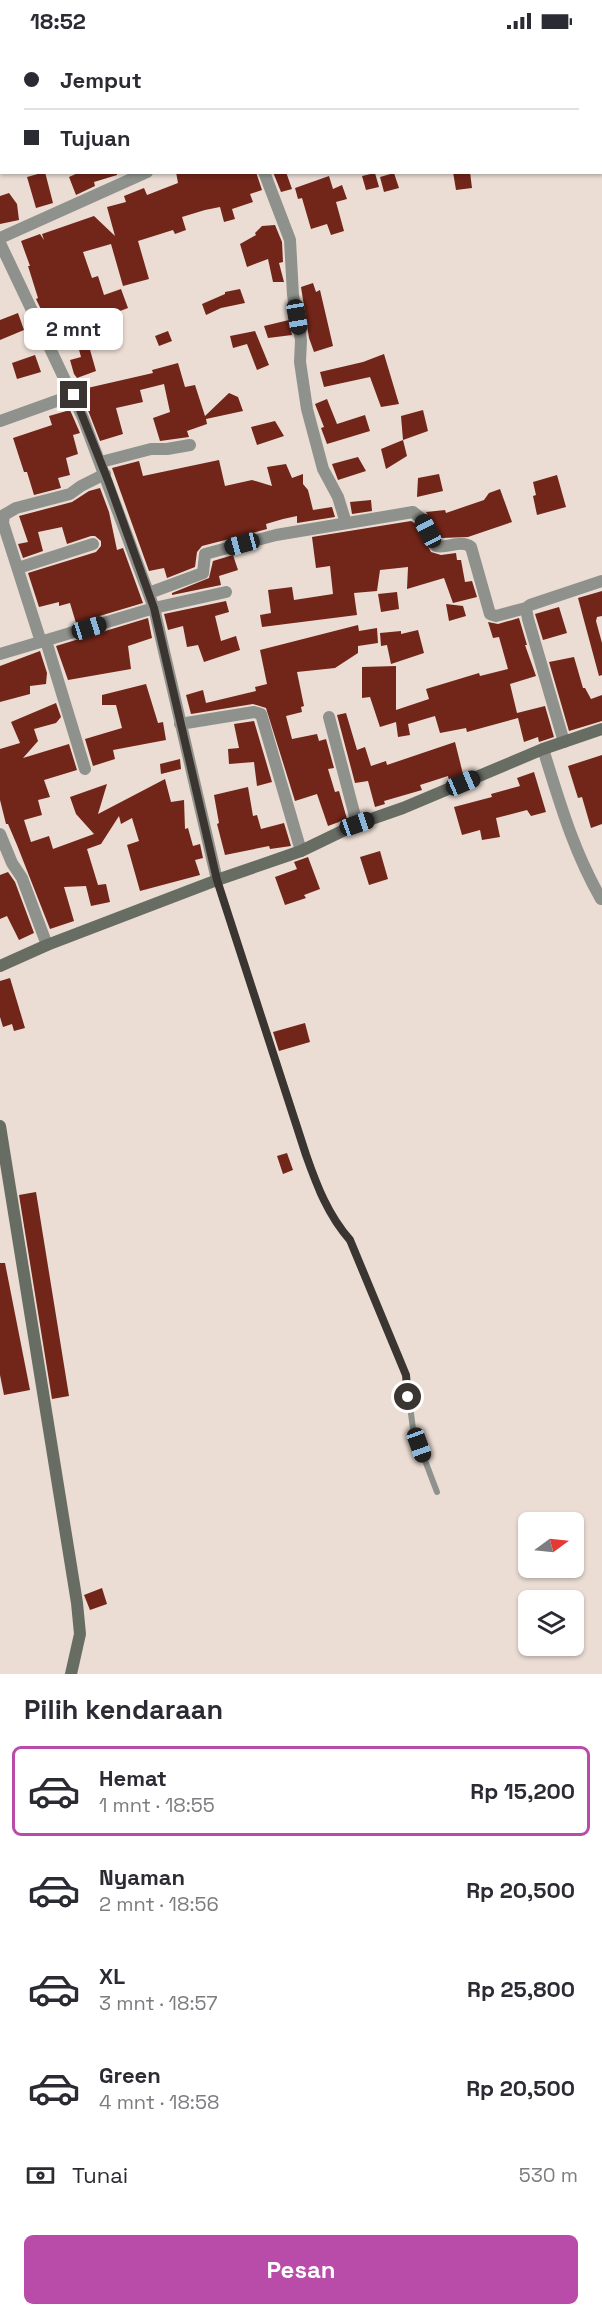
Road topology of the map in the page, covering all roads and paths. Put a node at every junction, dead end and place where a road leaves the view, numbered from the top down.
1 (143, 174) edge
2 (265, 174) edge
3 (0, 238) edge
4 (0, 243) edge
5 (74, 395) junction
6 (0, 421) edge
7 (190, 445) dead end
8 (100, 462) junction
9 (105, 474) junction
10 (346, 523) junction
11 (93, 544) dead end
12 (18, 568) junction
13 (602, 581) edge
14 (226, 592) dead end
15 (149, 593) junction
16 (154, 608) junction
17 (526, 608) junction
18 (44, 642) junction
19 (0, 654) edge
20 (329, 717) dead end
21 (180, 724) junction
22 (602, 729) edge
23 (564, 742) junction
24 (543, 749) junction
25 (85, 769) dead end
26 (357, 824) junction
27 (0, 834) edge
28 (301, 851) junction
29 (217, 880) junction
30 (601, 899) edge
31 (47, 945) junction
32 (0, 966) edge
33 (0, 1126) edge
34 (437, 1492) dead end
35 (71, 1674) edge

1 - 3 street
2 - 10 street
4 - 5 street
5 - 6 street
5 - 8 street
7 - 8 street
8 - 9 street
9 - 12 street
9 - 15 street
10 - 15 street
10 - 17 street
11 - 12 street
12 - 18 street
13 - 17 street
14 - 16 street
15 - 16 street
16 - 18 street
16 - 21 street
17 - 23 street
18 - 19 street
18 - 25 street
20 - 26 street
21 - 28 street
21 - 29 street
22 - 23 street
23 - 24 street
24 - 26 street
24 - 30 street
26 - 28 street
27 - 31 street
28 - 29 street
29 - 31 street
29 - 34 lane
31 - 32 street
33 - 35 street

